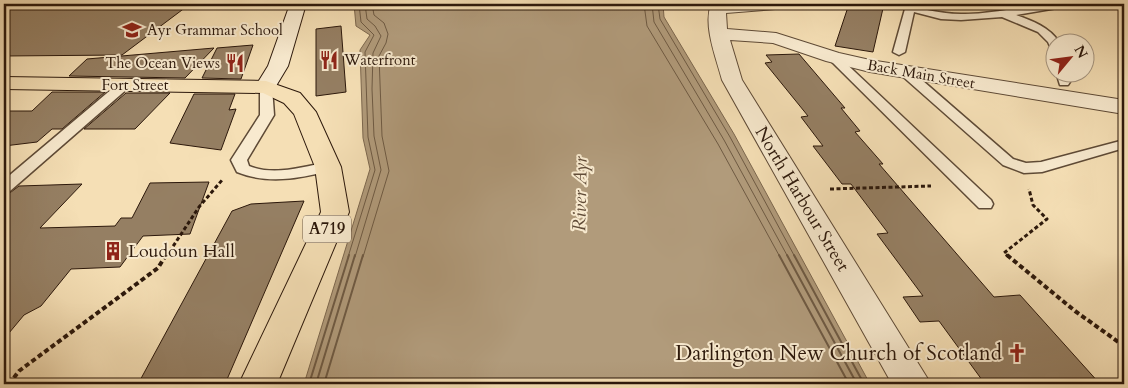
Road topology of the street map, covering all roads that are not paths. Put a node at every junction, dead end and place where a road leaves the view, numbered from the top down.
1 (298, 4) edge
2 (775, 4) edge
3 (1063, 4) edge
4 (906, 6) edge
5 (1001, 14) junction
6 (719, 16) edge
7 (1046, 34) edge
8 (899, 52) dead end
9 (833, 57) junction
10 (904, 71) junction
11 (5, 83) edge
12 (124, 86) junction
13 (266, 87) junction
14 (1124, 107) edge
15 (1124, 144) edge
16 (328, 167) junction
17 (4, 188) edge
18 (985, 204) dead end
19 (258, 384) edge
20 (912, 384) edge

1 - 13 street
2 - 6 street
3 - 5 lane
4 - 5 lane
4 - 8 lane
5 - 7 lane
6 - 9 street, Back Main Street
6 - 20 street, North Harbour Street
9 - 10 street, Back Main Street
9 - 18 lane
10 - 14 street, Back Main Street
10 - 15 lane
11 - 12 main road, Fort Street / A719
12 - 13 main road, Fort Street / A719
12 - 17 lane
13 - 16 main road, A719
13 - 16 lane
16 - 19 main road, A719

